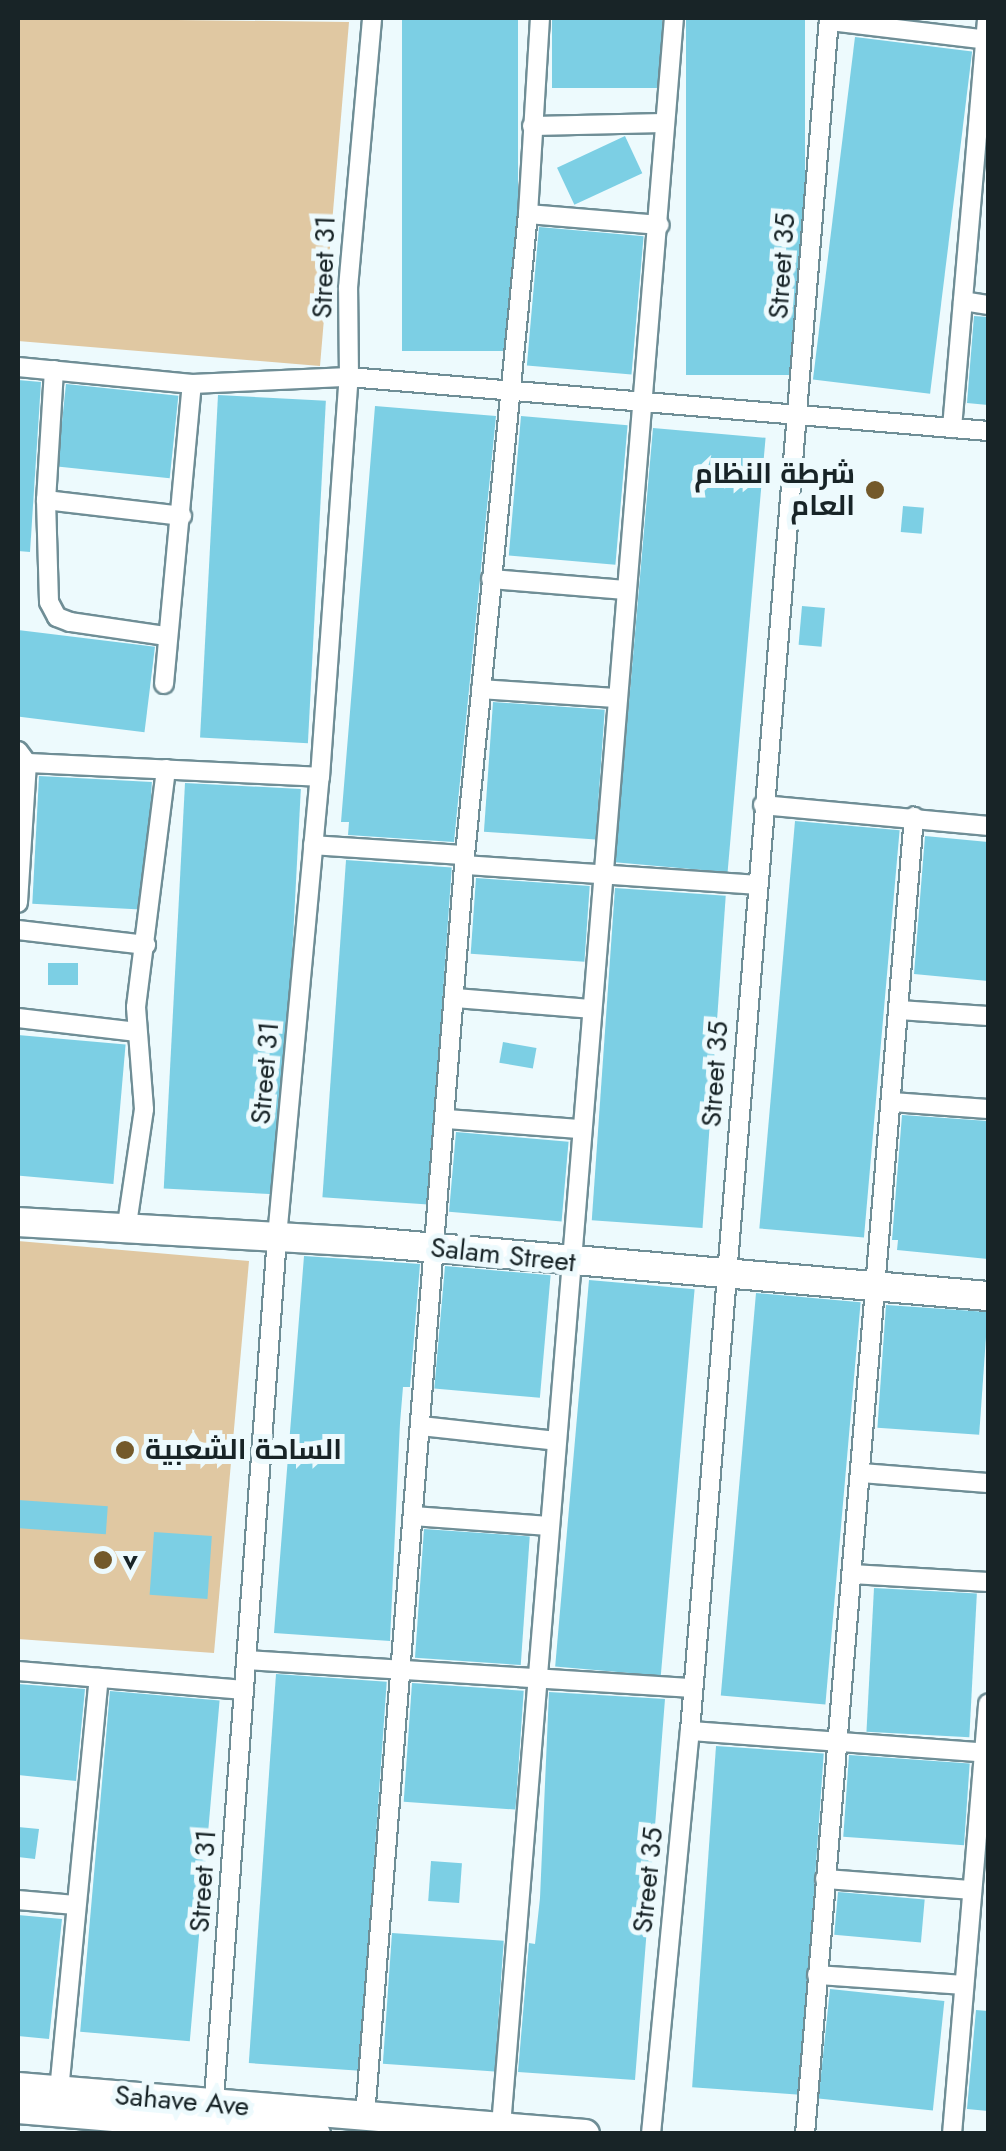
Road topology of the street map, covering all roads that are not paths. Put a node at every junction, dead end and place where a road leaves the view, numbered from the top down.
1 (372, 18) edge
2 (540, 18) edge
3 (674, 18) edge
4 (987, 18) edge
5 (829, 19) edge
6 (987, 40) edge
7 (665, 123) junction
8 (532, 126) junction
9 (982, 185) edge
10 (528, 214) junction
11 (660, 225) junction
12 (963, 301) junction
13 (988, 305) edge
14 (18, 367) edge
15 (54, 370) junction
16 (349, 377) junction
17 (192, 384) junction
18 (506, 394) junction
19 (644, 407) junction
20 (798, 418) junction
21 (952, 428) junction
22 (988, 431) edge
23 (46, 500) junction
24 (182, 516) junction
25 (491, 579) junction
26 (626, 590) junction
27 (166, 636) junction
28 (164, 684) dead end
29 (480, 689) junction
30 (618, 698) junction
31 (22, 757) edge
32 (166, 769) junction
33 (320, 778) junction
34 (763, 805) junction
35 (914, 816) junction
36 (988, 826) edge
37 (313, 845) junction
38 (465, 860) junction
39 (604, 874) junction
40 (757, 885) junction
41 (18, 903) edge
42 (18, 930) edge
43 (146, 945) junction
44 (455, 998) junction
45 (591, 1010) junction
46 (900, 1010) junction
47 (988, 1016) edge
48 (18, 1018) edge
49 (138, 1032) junction
50 (892, 1102) junction
51 (988, 1109) edge
52 (446, 1119) junction
53 (580, 1129) junction
54 (18, 1222) edge
55 (126, 1232) junction
56 (277, 1237) junction
57 (436, 1248) junction
58 (572, 1262) junction
59 (727, 1275) junction
60 (877, 1286) junction
61 (988, 1296) edge
62 (421, 1426) junction
63 (556, 1441) junction
64 (861, 1473) junction
65 (988, 1483) edge
66 (413, 1516) junction
67 (549, 1526) junction
68 (852, 1574) junction
69 (988, 1582) edge
70 (246, 1660) junction
71 (400, 1669) junction
72 (18, 1671) edge
73 (99, 1678) junction
74 (537, 1678) junction
75 (693, 1688) junction
76 (244, 1690) junction
77 (988, 1704) edge
78 (690, 1731) junction
79 (837, 1739) junction
80 (986, 1753) edge
81 (825, 1878) junction
82 (971, 1890) junction
83 (18, 1900) edge
84 (75, 1905) junction
85 (817, 1975) junction
86 (964, 1985) junction
87 (18, 2087) edge
88 (18, 2109) edge
89 (56, 2112) edge
90 (365, 2116) junction
91 (212, 2121) edge
92 (501, 2126) junction
93 (316, 2134) edge
94 (585, 2134) edge
95 (651, 2134) edge
96 (805, 2134) edge
97 (952, 2134) edge

1 - 16 street, Street 31
2 - 8 street
3 - 7 street
4 - 6 street
5 - 6 street
5 - 20 street, Street 35
6 - 9 street
7 - 8 street
7 - 11 street
8 - 10 street
9 - 12 street
10 - 11 street
10 - 18 street
11 - 19 street
12 - 13 street
12 - 21 street
14 - 15 street
15 - 17 street
15 - 23 street
16 - 17 street
16 - 18 street
16 - 33 street, Street 31
17 - 24 street
18 - 19 street
18 - 25 street
19 - 20 street
19 - 26 street
20 - 21 street
20 - 34 street, Street 35
21 - 22 street
23 - 24 street
23 - 27 street
24 - 27 street
25 - 26 street
25 - 29 street
26 - 30 street
27 - 28 street
29 - 30 street
29 - 38 street
30 - 39 street
31 - 32 street
31 - 41 street
32 - 33 street
32 - 43 street
33 - 37 street, Street 31
34 - 35 street
34 - 40 street, Street 35
35 - 36 street
35 - 46 street
37 - 38 street
37 - 56 street, Street 31
38 - 39 street
38 - 44 street
39 - 40 street
39 - 45 street
40 - 59 street, Street 35
42 - 43 street
43 - 49 street
44 - 45 street
44 - 52 street
45 - 53 street
46 - 47 street
46 - 50 street
48 - 49 street
49 - 55 street
50 - 51 street
50 - 60 street
52 - 53 street
52 - 57 street
53 - 58 street
54 - 55 street, Salam Street
55 - 56 street, Salam Street
56 - 57 street, Salam Street
56 - 70 street, Street 31
57 - 58 street, Salam Street
57 - 62 street
58 - 59 street, Salam Street
58 - 63 street
59 - 60 street, Salam Street
59 - 75 street, Street 35
60 - 61 street, Salam Street
60 - 64 street
62 - 63 street
62 - 66 street
63 - 67 street
64 - 65 street
64 - 68 street
66 - 67 street
66 - 71 street
67 - 74 street
68 - 69 street
68 - 79 street
70 - 71 street
70 - 76 street, Street 31
71 - 74 street
71 - 90 street
72 - 73 street
73 - 76 street
73 - 84 street
74 - 75 street
74 - 92 street
75 - 78 street, Street 35
76 - 91 street, Street 31
77 - 80 street
78 - 79 street
78 - 95 street, Street 35
79 - 80 street
79 - 81 street
80 - 82 street
81 - 82 street
81 - 85 street
82 - 86 street
83 - 84 street
84 - 89 street
85 - 86 street
85 - 96 street
86 - 97 street
87 - 89 street, Sahave Ave
88 - 89 street
89 - 91 street, Sahave Ave
90 - 91 street, Sahave Ave
90 - 92 street, Sahave Ave
91 - 93 street
92 - 94 street, Sahave Ave

